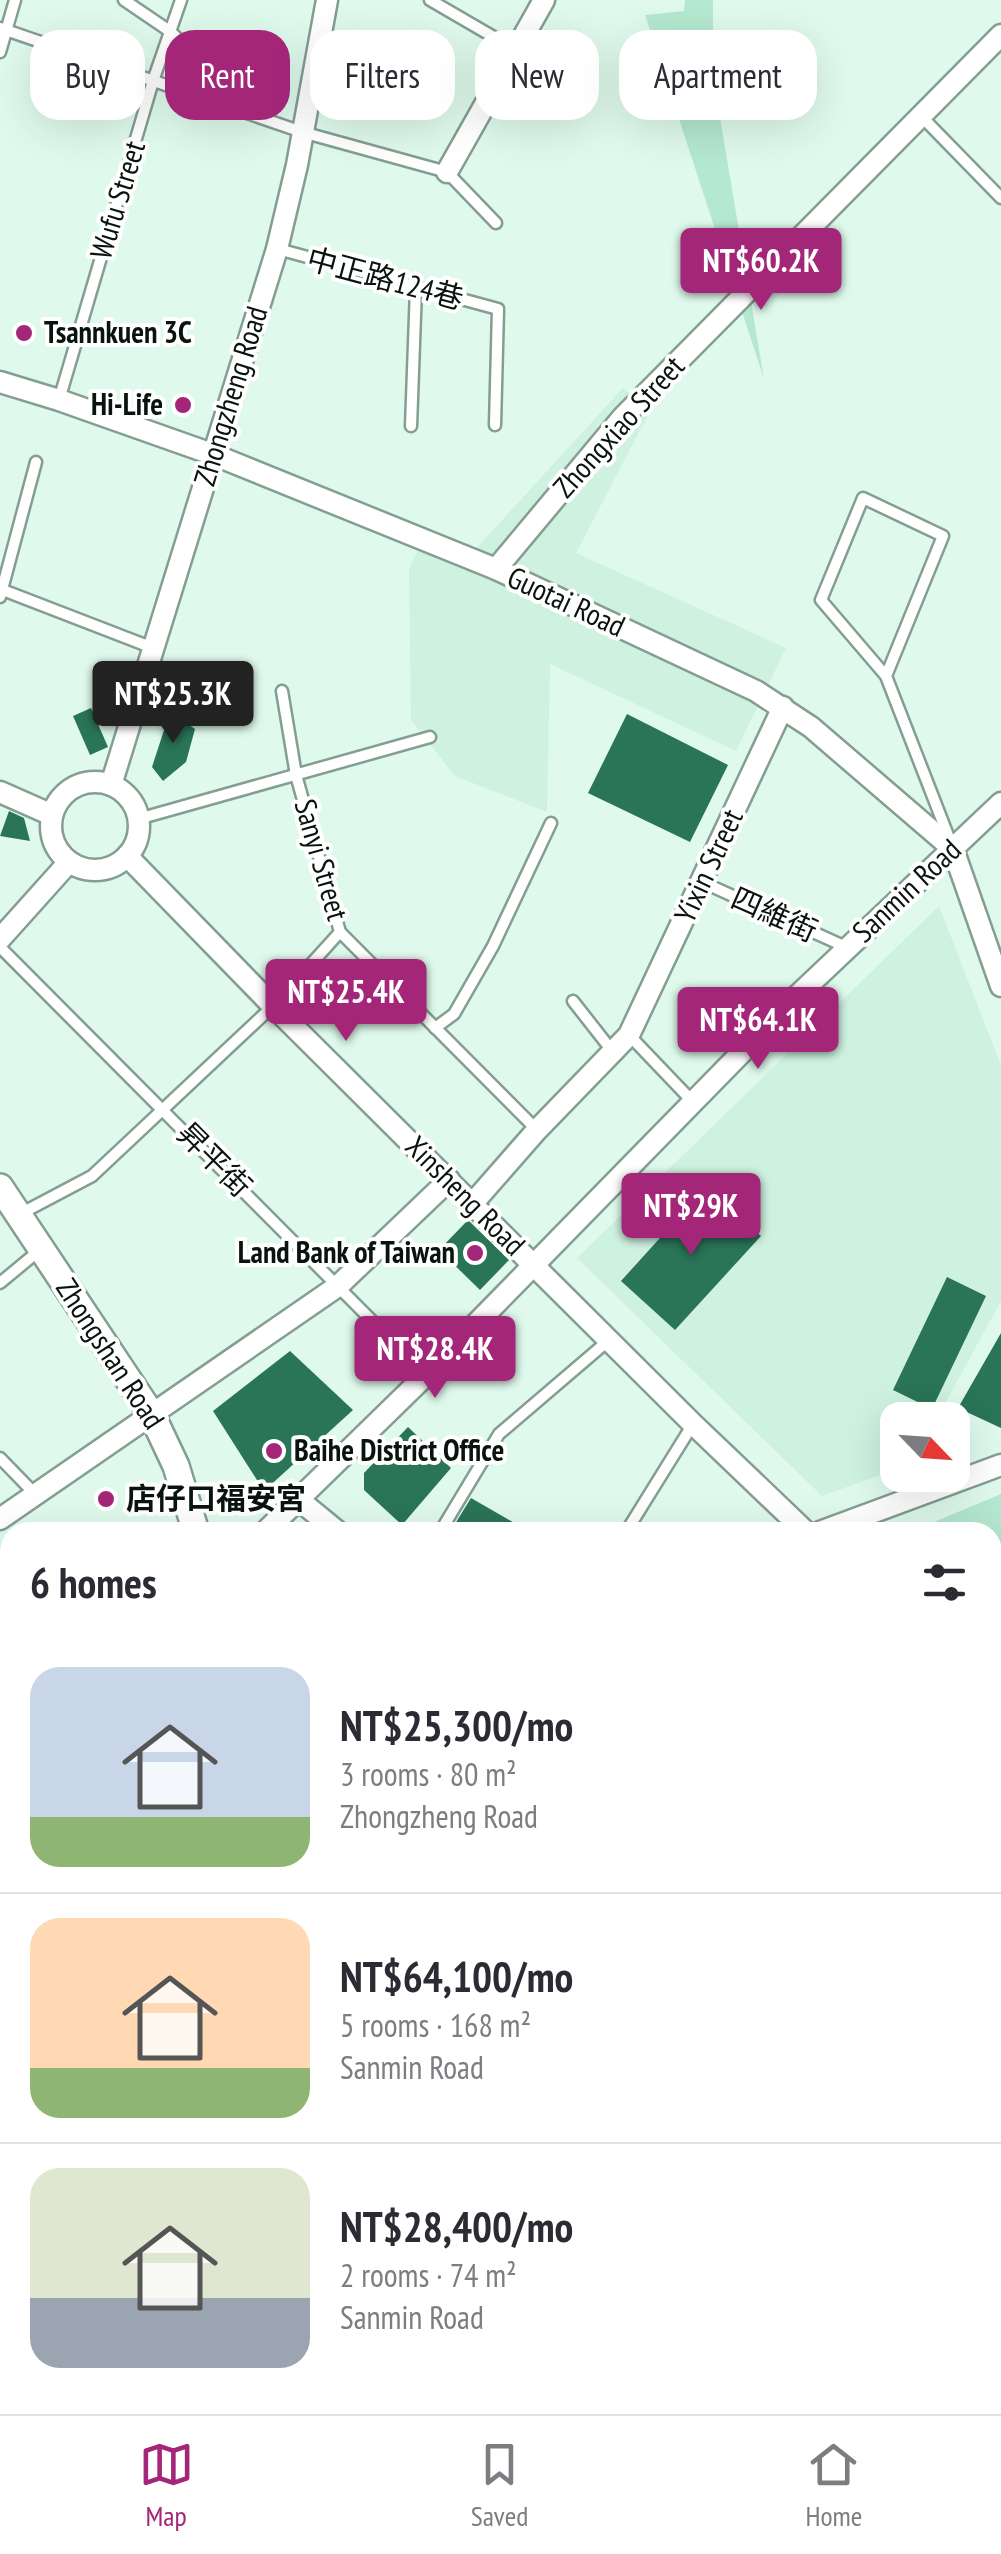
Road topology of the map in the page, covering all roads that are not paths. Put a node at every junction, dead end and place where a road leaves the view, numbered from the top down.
1 (15, 0) edge
2 (124, 0) edge
3 (181, 0) edge
4 (327, 0) edge
5 (430, 0) edge
6 (544, 0) edge
7 (4, 28) edge
8 (169, 30) edge
9 (173, 30) edge
10 (482, 30) edge
11 (527, 30) edge
12 (1001, 35) edge
13 (165, 50) edge
14 (0, 52) edge
15 (153, 81) junction
16 (165, 85) edge
17 (922, 117) junction
18 (270, 120) edge
19 (477, 120) edge
20 (302, 132) junction
21 (448, 172) junction
22 (1001, 198) edge
23 (496, 223) dead end
24 (277, 249) junction
25 (416, 288) junction
26 (0, 382) edge
27 (59, 400) junction
28 (495, 425) dead end
29 (411, 426) dead end
30 (212, 454) junction
31 (36, 462) dead end
32 (496, 569) junction
33 (1, 592) edge
34 (154, 649) junction
35 (886, 676) junction
36 (282, 692) dead end
37 (783, 706) junction
38 (430, 737) dead end
39 (296, 774) junction
40 (111, 785) junction
41 (0, 792) edge
42 (999, 807) edge
43 (52, 815) junction
44 (138, 819) junction
45 (551, 823) dead end
46 (953, 849) junction
47 (126, 856) junction
48 (68, 862) junction
49 (702, 882) junction
50 (340, 932) junction
51 (0, 939) edge
52 (0, 947) edge
53 (846, 947) junction
54 (1001, 986) edge
55 (573, 1001) dead end
56 (273, 1006) junction
57 (436, 1028) junction
58 (629, 1035) junction
59 (614, 1053) junction
60 (694, 1102) junction
61 (162, 1108) junction
62 (536, 1130) junction
63 (448, 1180) junction
64 (0, 1188) edge
65 (473, 1203) junction
66 (19, 1215) junction
67 (42, 1248) junction
68 (534, 1264) junction
69 (0, 1283) edge
70 (338, 1286) junction
71 (609, 1340) junction
72 (426, 1375) junction
73 (152, 1415) junction
74 (693, 1424) junction
75 (0, 1458) edge
76 (1001, 1466) edge
77 (36, 1495) junction
78 (299, 1500) junction
79 (0, 1519) edge
80 (193, 1522) edge
81 (276, 1522) edge
82 (326, 1522) edge
83 (446, 1522) edge
84 (632, 1522) edge
85 (796, 1522) edge
86 (847, 1522) edge

1 - 7 lane
2 - 8 lane
3 - 9 lane, Wufu Street
4 - 20 street, Zhongzheng Road
5 - 10 lane
6 - 11 street
7 - 14 lane
7 - 15 lane
12 - 17 street, Zhongxiao Street
13 - 15 lane, Wufu Street
15 - 16 lane
15 - 27 lane, Wufu Street
17 - 22 lane
17 - 32 street, Zhongxiao Street
18 - 20 lane
19 - 21 street
20 - 21 lane
20 - 24 street, Zhongzheng Road
21 - 23 lane
24 - 25 lane, 中正路124巷
24 - 30 street, Zhongzheng Road
25 - 28 lane, 中正路124巷
25 - 29 lane
26 - 27 street, Guotai Road
27 - 30 street, Guotai Road
30 - 32 street, Guotai Road
30 - 34 street, Zhongzheng Road
31 - 33 lane
32 - 37 street, Guotai Road
33 - 34 lane
34 - 40 street, Zhongzheng Road
35 - 35 lane
35 - 46 lane
36 - 39 lane, Sanyi Street
37 - 46 street, Guotai Road
37 - 49 street, Yixin Street
38 - 39 lane
39 - 44 lane
39 - 50 lane, Sanyi Street
40 - 43 street
40 - 44 street
41 - 43 street
42 - 46 street, Sanmin Road
43 - 48 street
44 - 47 street
45 - 57 lane
46 - 53 street, Sanmin Road
46 - 54 street, Guotai Road
47 - 48 street
47 - 56 street, Xinsheng Road
48 - 51 street
49 - 53 lane, 四維街
49 - 58 street, Yixin Street
50 - 56 lane
50 - 57 lane, Sanyi Street
52 - 61 lane, 昇平街
53 - 60 street, Sanmin Road
55 - 59 lane
56 - 61 lane
56 - 63 street, Xinsheng Road
57 - 62 lane, Sanyi Street
58 - 59 street, Yixin Street
58 - 60 lane
59 - 62 street, Yixin Street
60 - 68 street, Sanmin Road
61 - 66 lane
61 - 70 lane, 昇平街
62 - 65 street, Yixin Street
63 - 65 street, Xinsheng Road
63 - 70 street
64 - 66 street, Zhongshan Road
65 - 68 street, Xinsheng Road
66 - 67 street, Zhongshan Road
67 - 69 lane
67 - 73 street, Zhongshan Road
68 - 71 street, Xinsheng Road
68 - 72 street, Sanmin Road
70 - 72 lane, 昇平街
70 - 73 street
71 - 74 street, Xinsheng Road
71 - 83 lane
72 - 78 street, Sanmin Road
73 - 77 street
73 - 80 street, Zhongshan Road
74 - 84 lane
74 - 85 street, Xinsheng Road
75 - 77 lane
76 - 86 street
77 - 79 street
78 - 81 street, Sanmin Road
78 - 82 street

